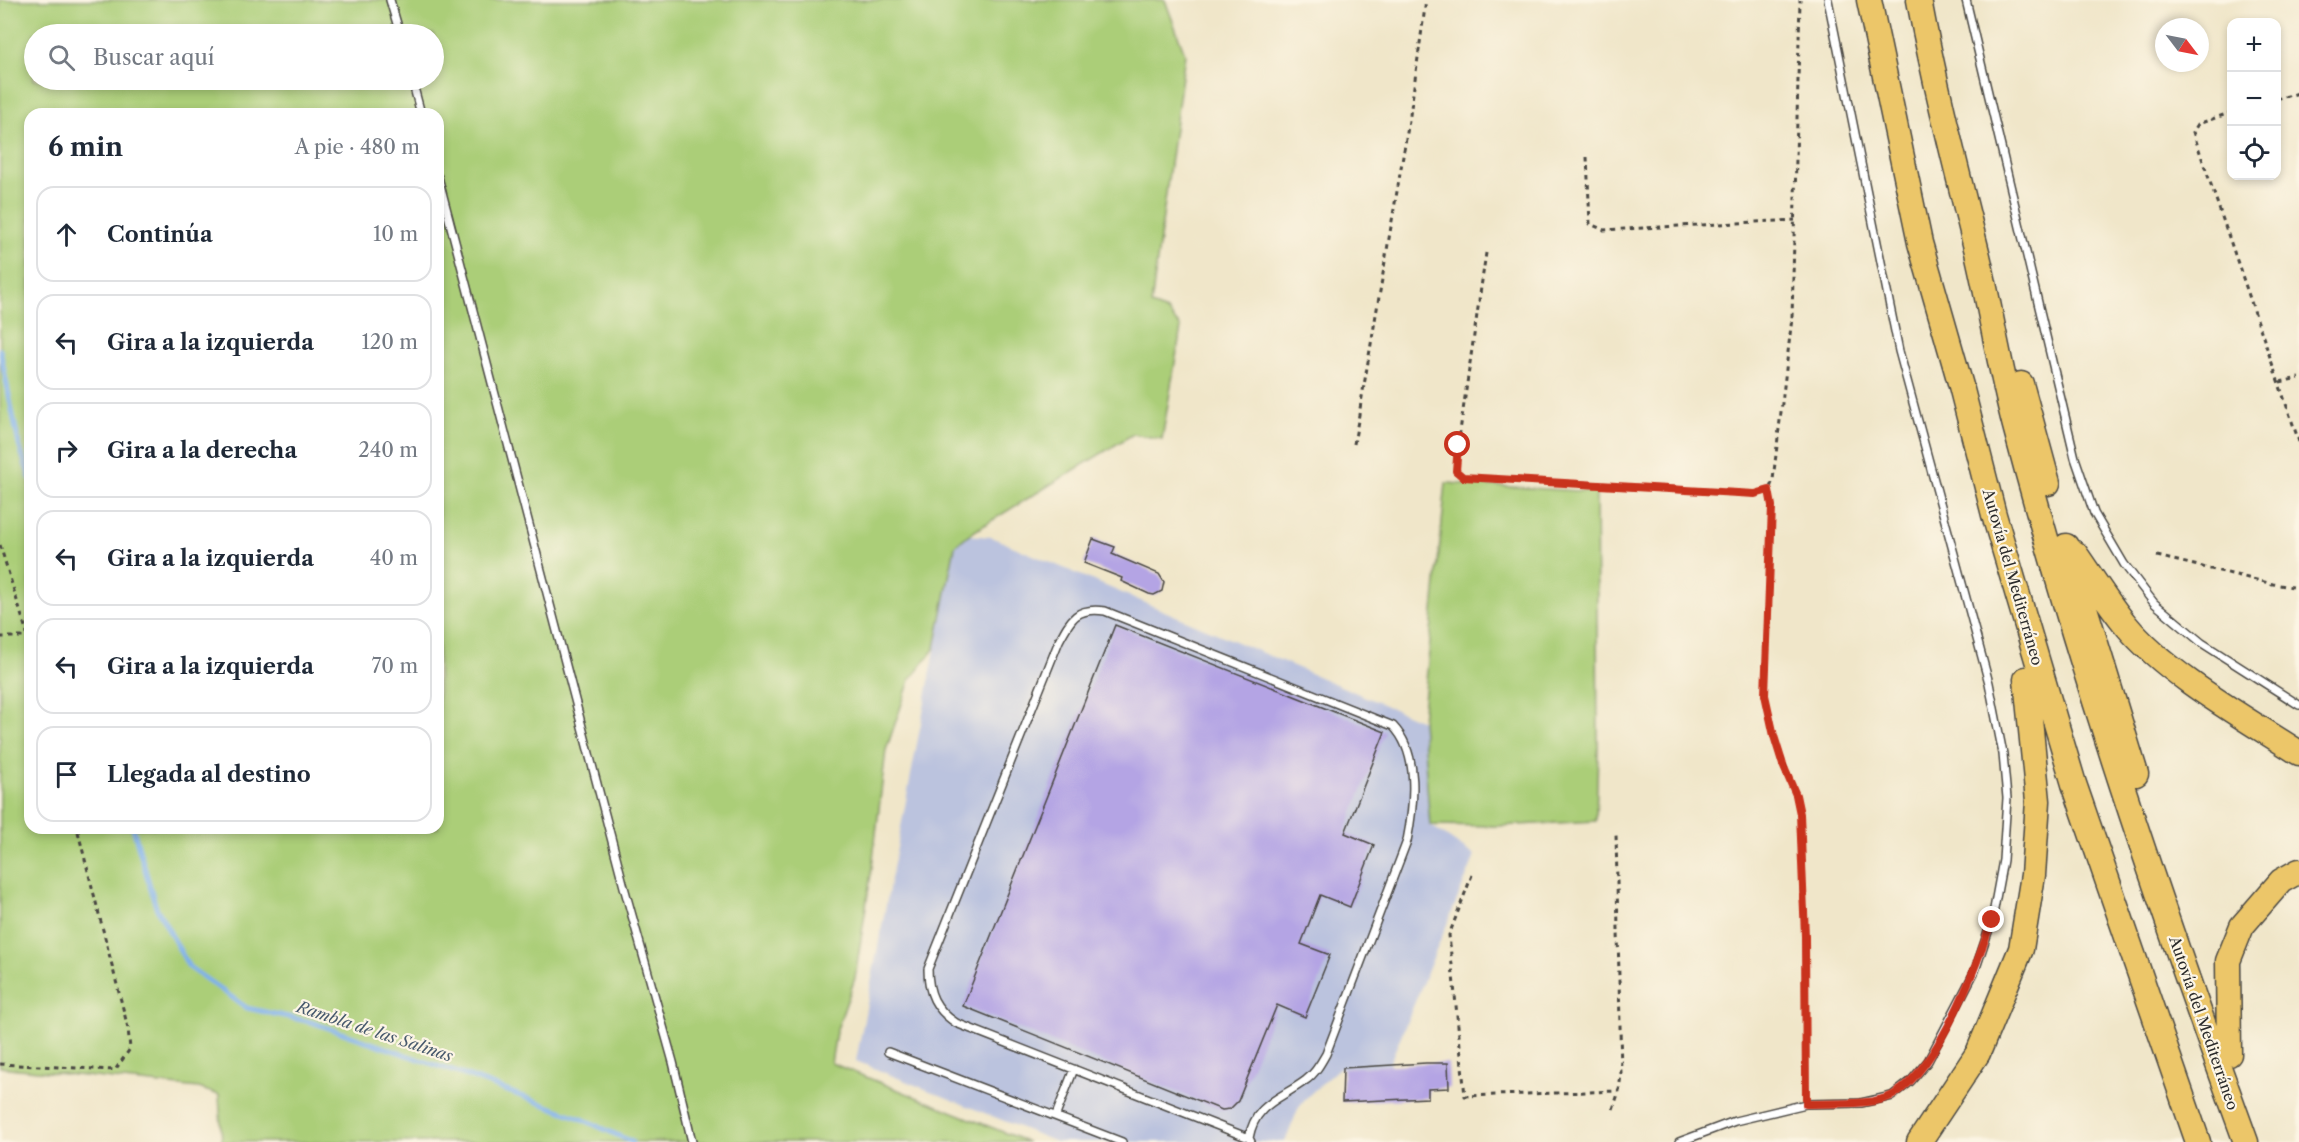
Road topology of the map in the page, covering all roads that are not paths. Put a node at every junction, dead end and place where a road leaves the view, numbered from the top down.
1 (390, 0) edge
2 (1828, 0) edge
3 (1869, 0) edge
4 (1919, 0) edge
5 (1966, 0) edge
6 (397, 24) edge
7 (415, 90) edge
8 (419, 108) edge
9 (444, 200) edge
10 (1920, 243) junction
11 (1979, 264) junction
12 (2063, 536) junction
13 (2026, 679) junction
14 (2299, 705) edge
15 (2299, 753) edge
16 (2299, 871) edge
17 (888, 1052) dead end
18 (2229, 1054) junction
19 (1074, 1070) junction
20 (1056, 1115) junction
21 (1250, 1140) edge
22 (692, 1142) edge
23 (1122, 1142) edge
24 (1679, 1142) edge
25 (1919, 1142) edge
26 (2187, 1142) edge
27 (2198, 1142) edge
28 (2246, 1142) edge
29 (2262, 1142) edge

1 - 6 lane
2 - 24 lane
3 - 10 highway, Autovía del Mediterráneo
4 - 11 highway, Autovía del Mediterráneo
5 - 14 lane
7 - 8 lane
9 - 22 lane
10 - 13 highway
10 - 27 highway, Autovía del Mediterráneo
11 - 12 highway
11 - 28 highway, Autovía del Mediterráneo
12 - 15 highway
12 - 18 highway
13 - 25 highway
13 - 26 highway
16 - 18 highway
17 - 20 lane
18 - 29 highway
19 - 20 lane
19 - 21 lane
19 - 21 lane
20 - 23 lane

